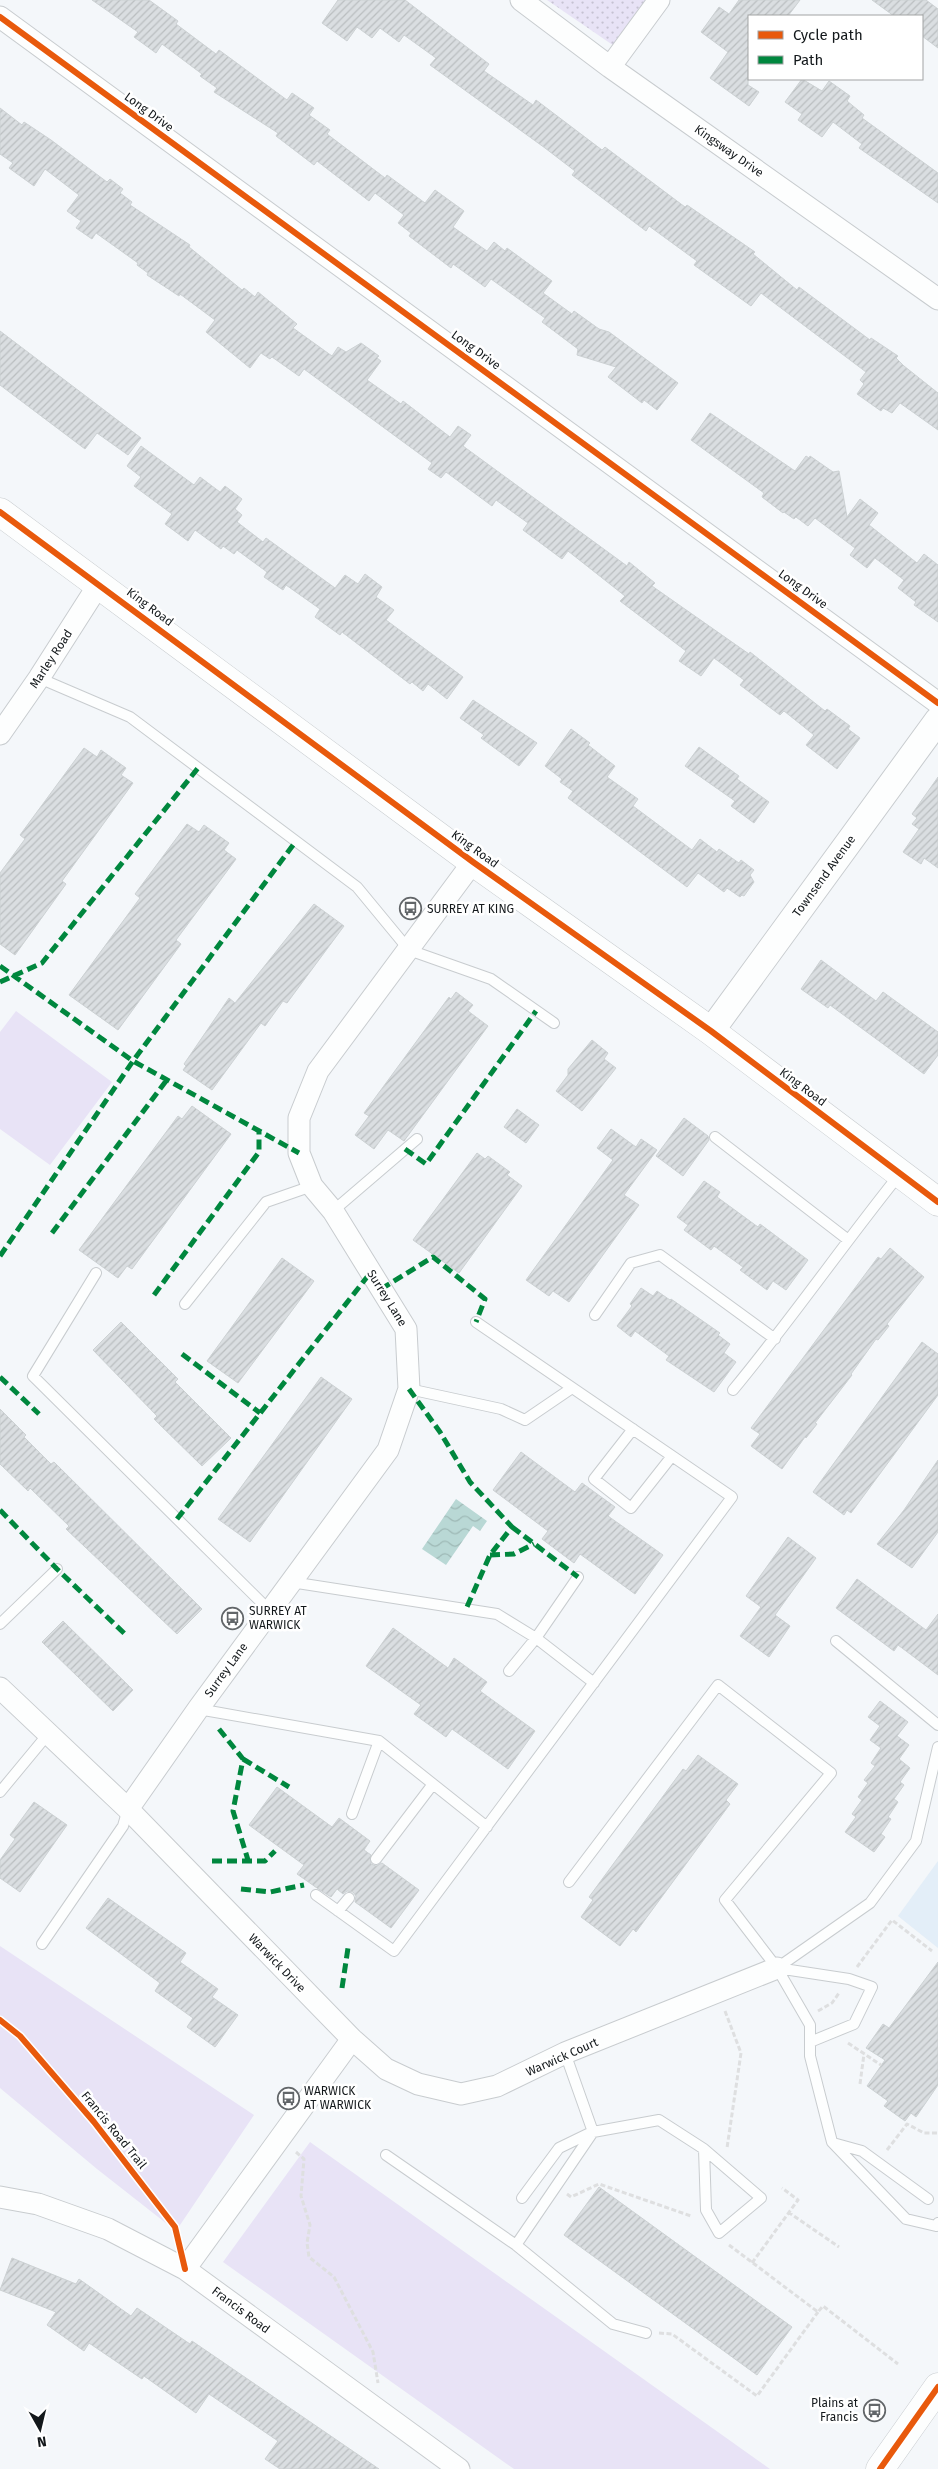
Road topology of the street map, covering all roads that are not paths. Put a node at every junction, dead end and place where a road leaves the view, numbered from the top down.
1 (521, 0) edge
2 (659, 0) edge
3 (0, 17) edge
4 (610, 67) junction
5 (938, 299) edge
6 (0, 512) edge
7 (100, 584) junction
8 (39, 678) junction
9 (938, 703) edge
10 (938, 720) edge
11 (0, 734) edge
12 (473, 862) junction
13 (410, 950) junction
14 (554, 1023) dead end
15 (710, 1031) junction
16 (715, 1137) dead end
17 (417, 1139) dead end
18 (900, 1174) junction
19 (312, 1186) junction
20 (938, 1202) edge
21 (333, 1211) junction
22 (847, 1239) junction
23 (96, 1273) dead end
24 (185, 1304) dead end
25 (595, 1315) dead end
26 (476, 1322) dead end
27 (775, 1339) junction
28 (572, 1388) junction
29 (409, 1389) junction
30 (733, 1390) dead end
31 (633, 1430) junction
32 (672, 1456) junction
33 (57, 1569) dead end
34 (578, 1577) dead end
35 (291, 1582) junction
36 (270, 1611) junction
37 (0, 1624) edge
38 (536, 1638) junction
39 (836, 1641) dead end
40 (509, 1671) dead end
41 (594, 1683) junction
42 (0, 1688) edge
43 (198, 1709) junction
44 (938, 1725) edge
45 (48, 1734) junction
46 (378, 1741) junction
47 (938, 1746) edge
48 (432, 1784) junction
49 (0, 1792) edge
50 (128, 1809) junction
51 (352, 1814) dead end
52 (487, 1827) junction
53 (376, 1859) dead end
54 (569, 1882) dead end
55 (316, 1895) dead end
56 (349, 1898) dead end
57 (338, 1911) junction
58 (42, 1944) dead end
59 (777, 1968) junction
60 (352, 2039) junction
61 (810, 2042) junction
62 (565, 2054) junction
63 (593, 2132) junction
64 (832, 2142) junction
65 (704, 2149) junction
66 (386, 2155) dead end
67 (0, 2197) edge
68 (522, 2198) dead end
69 (928, 2199) dead end
70 (938, 2223) edge
71 (516, 2245) junction
72 (185, 2269) junction
73 (643, 2332) road end
74 (938, 2387) edge
75 (459, 2469) edge
76 (880, 2469) edge

1 - 4 street, Kingsway Drive
2 - 4 street
3 - 9 street, Long Drive
4 - 5 street, Kingsway Drive
6 - 7 main road, King Road
7 - 8 street, Marley Road
7 - 12 main road, King Road
8 - 11 street, Marley Road
8 - 13 lane
10 - 15 street, Townsend Avenue
12 - 13 street, Surrey Lane
12 - 15 main road, King Road
13 - 14 lane
13 - 19 street, Surrey Lane
15 - 18 main road, King Road
16 - 22 lane
17 - 21 lane
18 - 20 main road, King Road
18 - 22 lane
19 - 21 street, Surrey Lane
19 - 24 lane
21 - 29 street, Surrey Lane
22 - 27 lane
23 - 36 lane
25 - 27 lane
26 - 28 lane
27 - 30 lane
28 - 29 lane
28 - 31 lane
29 - 35 street, Surrey Lane
31 - 32 lane
31 - 32 lane
32 - 41 lane
33 - 37 lane
34 - 38 lane
35 - 36 street, Surrey Lane
35 - 38 lane
36 - 43 street, Surrey Lane
38 - 40 lane
38 - 41 lane
39 - 44 lane
41 - 52 lane
42 - 45 street, Warwick Drive
43 - 46 lane
43 - 50 street, Surrey Lane
45 - 49 lane
45 - 50 street, Warwick Drive
46 - 48 lane
46 - 51 lane
47 - 59 lane
48 - 52 lane
48 - 53 lane
50 - 58 lane
50 - 60 street, Warwick Drive
52 - 57 lane
54 - 59 lane
55 - 57 lane
56 - 57 lane
59 - 61 lane
59 - 61 lane
59 - 62 street, Warwick Court
60 - 62 street, Warwick Court
60 - 72 street
61 - 64 lane
62 - 63 lane
63 - 65 lane
63 - 68 lane
63 - 71 lane
64 - 69 lane
64 - 70 lane
65 - 65 lane
66 - 71 lane
67 - 72 street, Francis Road
71 - 73 lane
72 - 75 street, Francis Road
74 - 76 main road

